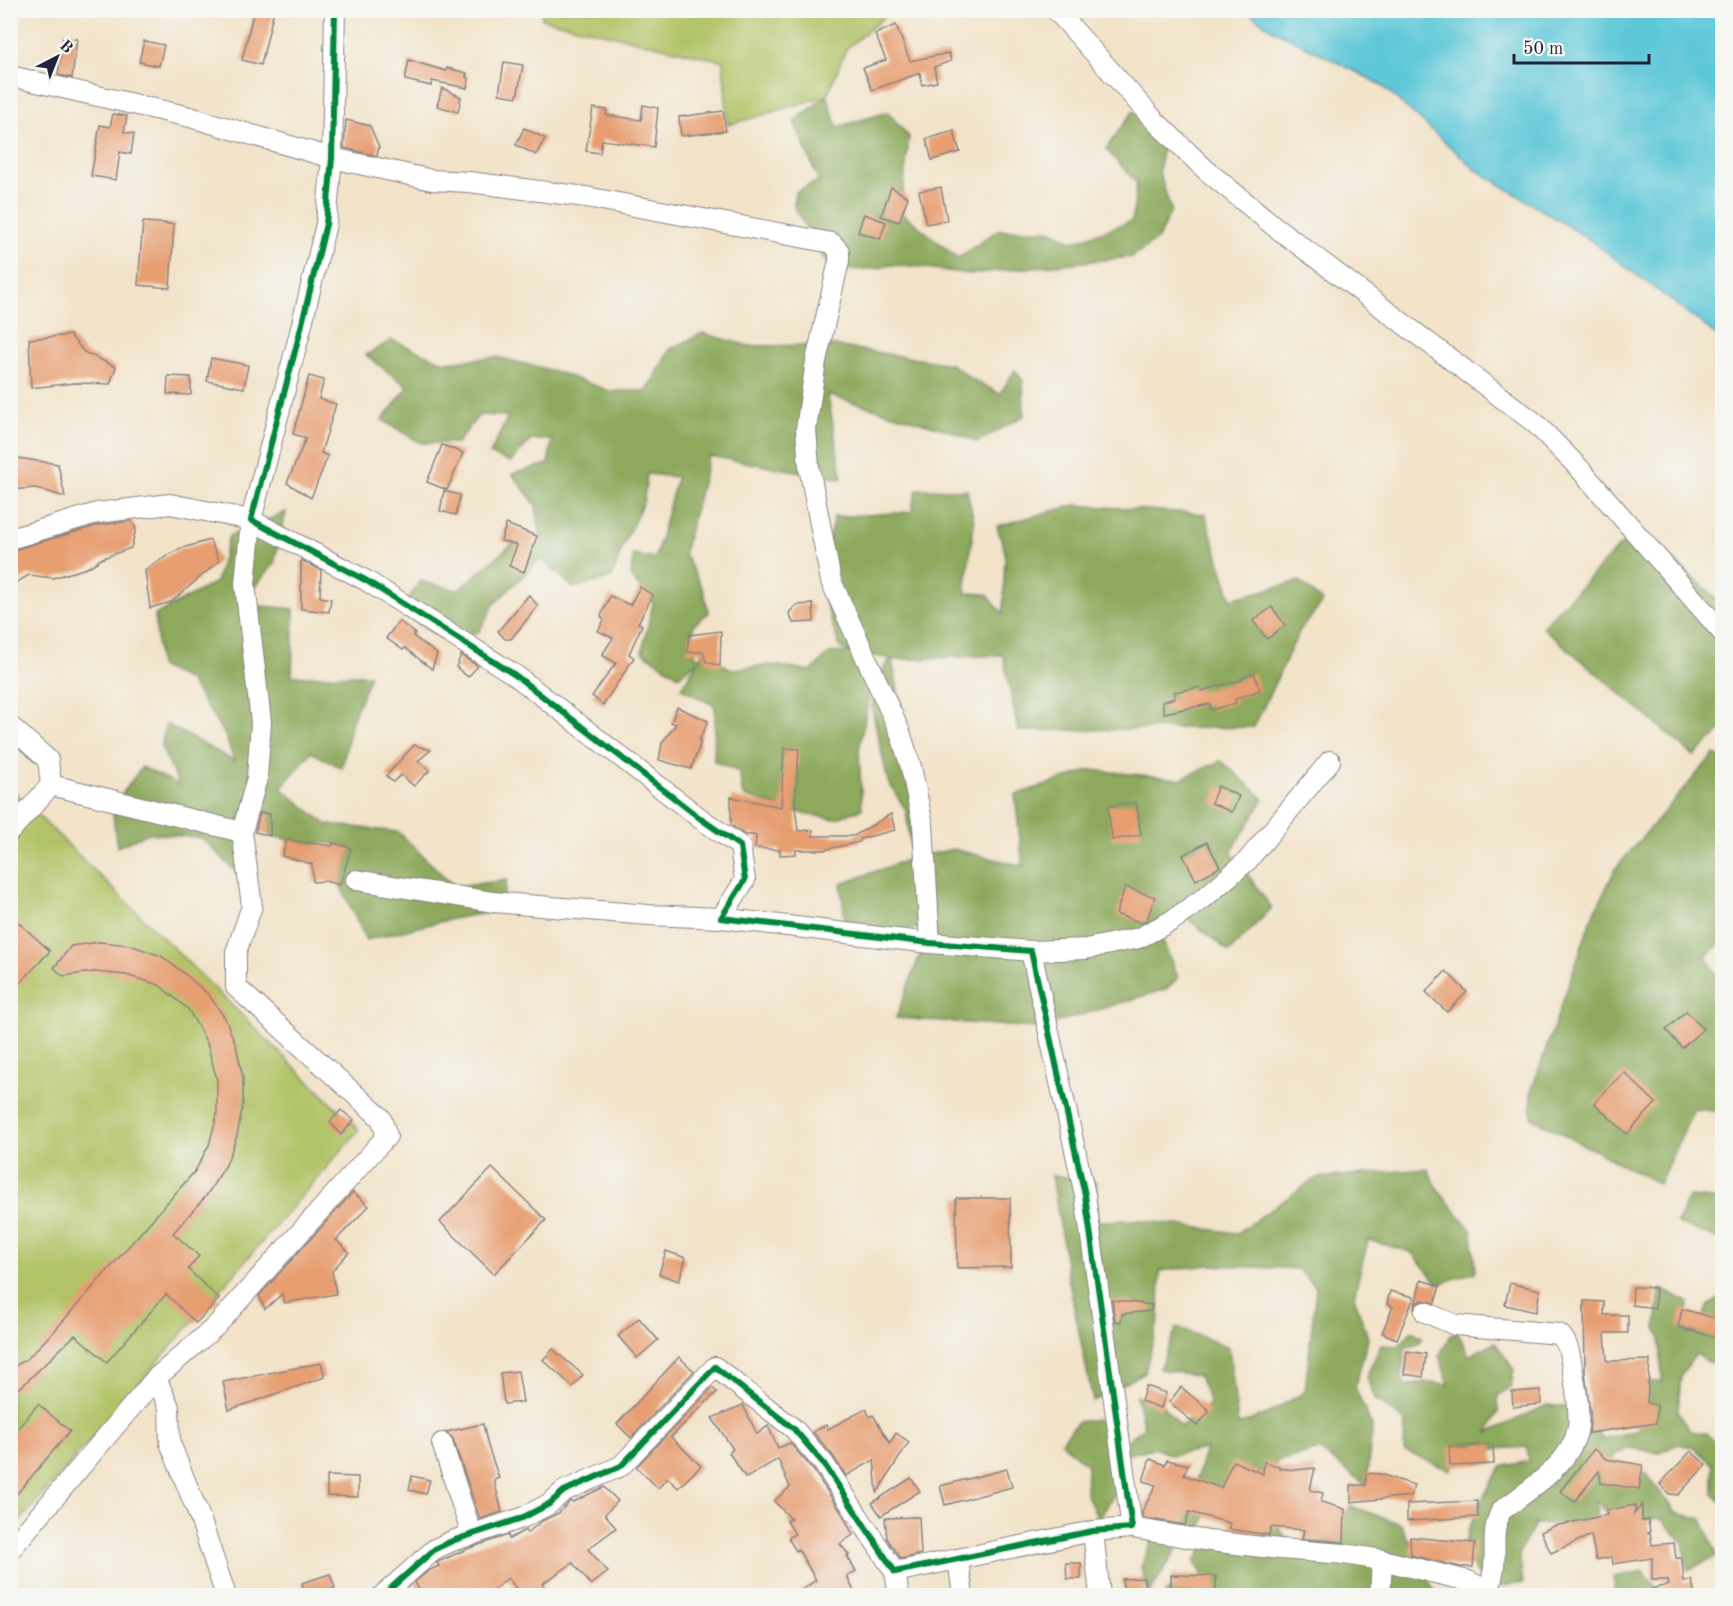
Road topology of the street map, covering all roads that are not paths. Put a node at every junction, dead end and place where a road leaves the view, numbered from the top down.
1 (335, 10) edge
2 (1056, 10) edge
3 (10, 76) edge
4 (332, 158) junction
5 (251, 520) junction
6 (10, 538) edge
7 (1722, 632) edge
8 (10, 726) edge
9 (1330, 761) dead end
10 (51, 785) junction
11 (10, 831) edge
12 (242, 832) junction
13 (356, 880) dead end
14 (721, 918) junction
15 (930, 943) junction
16 (1031, 951) junction
17 (1425, 1312) dead end
18 (156, 1378) junction
19 (442, 1443) dead end
20 (1132, 1528) junction
21 (1093, 1531) junction
22 (472, 1535) junction
23 (10, 1550) edge
24 (958, 1559) junction
25 (1382, 1560) junction
26 (896, 1572) junction
27 (226, 1596) edge
28 (382, 1596) edge
29 (899, 1596) edge
30 (963, 1596) edge
31 (1100, 1596) edge
32 (1380, 1596) edge
33 (1488, 1596) edge

1 - 4 street
2 - 7 street
3 - 4 street
4 - 5 street
4 - 15 street
5 - 6 street
5 - 12 street
5 - 14 street
8 - 10 street
9 - 16 street
10 - 11 street
10 - 12 street
12 - 18 street
13 - 14 street
14 - 15 street
15 - 16 street
16 - 20 street
17 - 33 street
18 - 23 street
18 - 27 street
19 - 22 street
20 - 21 street
20 - 25 street
21 - 24 street
21 - 31 street
22 - 26 street
22 - 28 street
24 - 26 street
24 - 30 street
25 - 32 street
25 - 33 street
26 - 29 street

